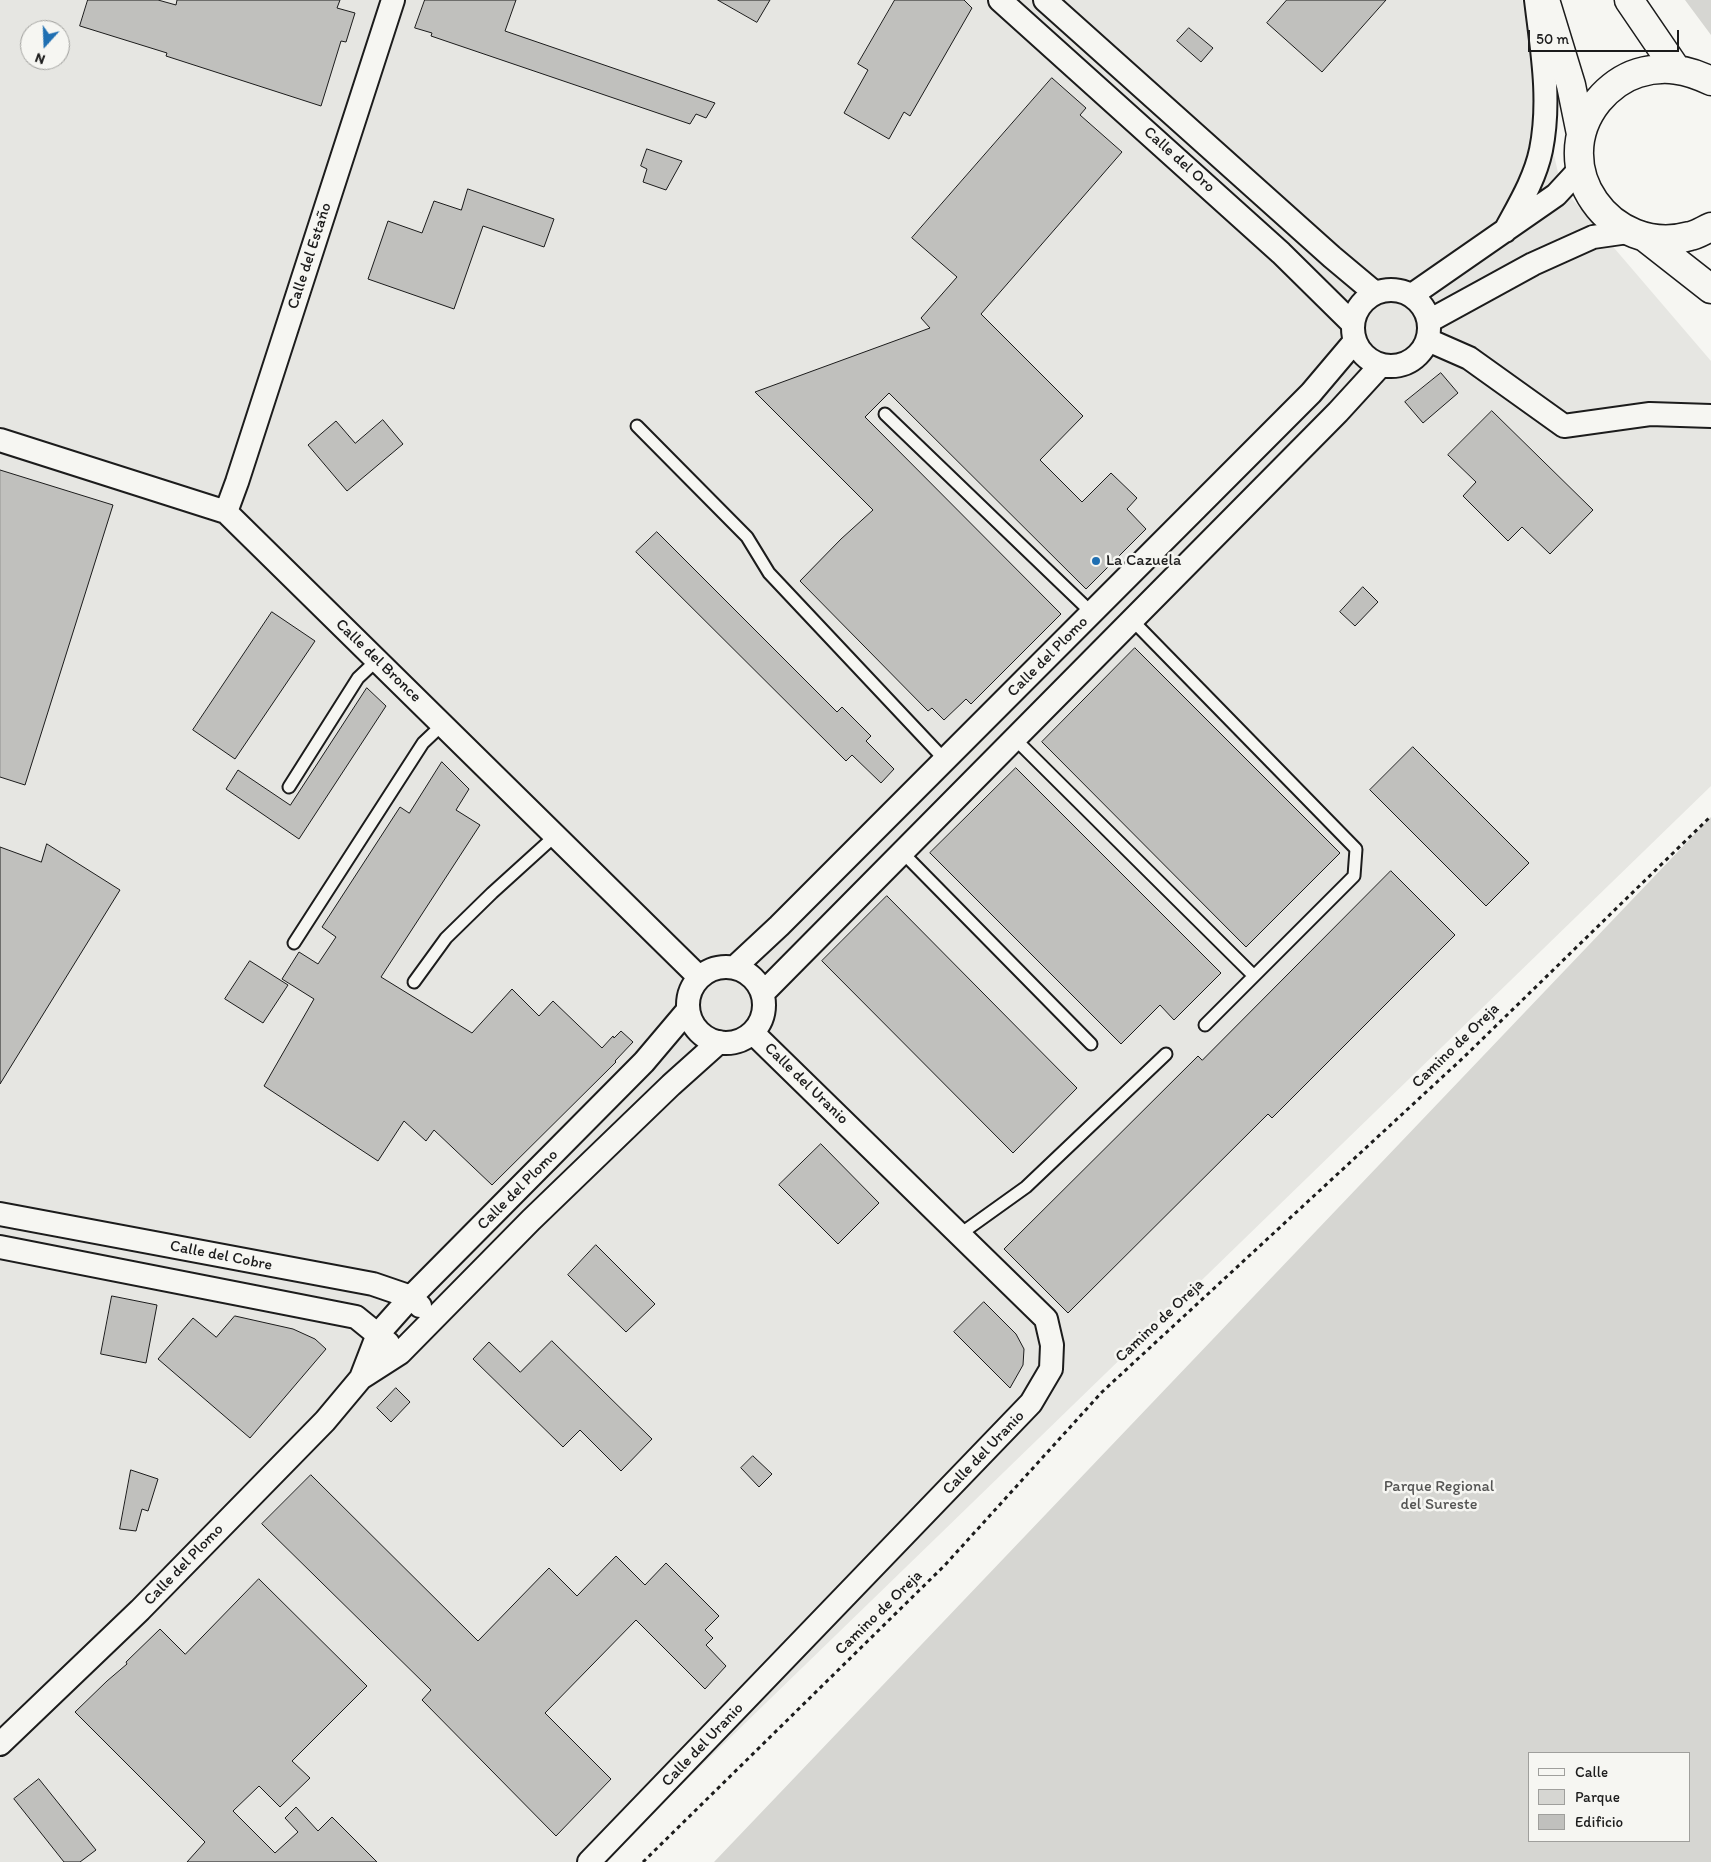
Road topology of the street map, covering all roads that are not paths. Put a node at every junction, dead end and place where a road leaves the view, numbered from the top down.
1 (393, 0) edge
2 (1000, 0) edge
3 (1045, 0) edge
4 (1536, 0) edge
5 (1545, 0) edge
6 (1629, 0) edge
7 (1676, 69) junction
8 (1711, 82) edge
9 (1581, 134) junction
10 (1580, 169) junction
11 (1711, 227) edge
12 (1505, 231) junction
13 (1637, 235) junction
14 (1711, 289) edge
15 (1375, 293) junction
16 (1412, 295) junction
17 (1429, 330) junction
18 (1354, 332) junction
19 (1381, 365) junction
20 (885, 414) dead end
21 (1711, 416) edge
22 (637, 426) dead end
23 (0, 440) edge
24 (226, 512) junction
25 (1092, 613) junction
26 (1132, 620) junction
27 (377, 660) junction
28 (443, 724) junction
29 (1014, 738) junction
30 (945, 760) junction
31 (289, 787) dead end
32 (556, 835) junction
33 (902, 852) junction
34 (294, 943) dead end
35 (735, 967) junction
36 (1253, 975) junction
37 (699, 977) junction
38 (414, 982) dead end
39 (763, 993) junction
40 (688, 1010) junction
41 (1206, 1025) dead end
42 (753, 1032) junction
43 (719, 1042) junction
44 (1091, 1044) dead end
45 (1166, 1054) dead end
46 (0, 1214) edge
47 (959, 1234) junction
48 (0, 1247) edge
49 (411, 1298) junction
50 (434, 1318) junction
51 (378, 1334) junction
52 (400, 1353) junction
53 (361, 1378) junction
54 (0, 1744) edge
55 (589, 1862) edge

1 - 24 street, Calle del Estaño
2 - 18 street, Calle del Oro
3 - 15 street
4 - 12 street
5 - 9 main road
6 - 7 main road
7 - 8 main road
7 - 9 main road
9 - 10 main road
10 - 12 street
10 - 13 main road
11 - 13 main road
12 - 16 street
13 - 14 main road
13 - 17 street
15 - 16 street
15 - 18 street
16 - 17 street
17 - 19 street
17 - 21 street
18 - 19 street
18 - 25 street, Calle del Plomo
19 - 26 street, Calle del Plomo
20 - 25 lane
22 - 30 lane
23 - 24 street, Calle del Bronce
24 - 27 street, Calle del Bronce
25 - 30 street, Calle del Plomo
26 - 29 street, Calle del Plomo
26 - 36 lane
27 - 28 street, Calle del Bronce
27 - 31 lane
28 - 32 street, Calle del Bronce
28 - 34 lane
29 - 33 street, Calle del Plomo
29 - 36 lane
30 - 35 street, Calle del Plomo
32 - 37 street, Calle del Bronce
32 - 38 lane
33 - 39 street, Calle del Plomo
33 - 44 lane
35 - 37 street
35 - 39 street
36 - 41 lane
37 - 40 street
39 - 42 street
40 - 43 street
40 - 49 street, Calle del Plomo
42 - 43 street
42 - 47 street, Calle del Uranio
43 - 50 street, Calle del Plomo
45 - 47 lane
46 - 49 street, Calle del Cobre
47 - 55 street, Calle del Uranio
48 - 51 street, Calle del Cobre
49 - 50 street, Calle del Cobre
49 - 51 street, Calle del Plomo
50 - 52 street, Calle del Plomo
51 - 52 street, Calle del Cobre
51 - 53 street, Calle del Plomo
52 - 53 street, Calle del Plomo
53 - 54 street, Calle del Plomo

